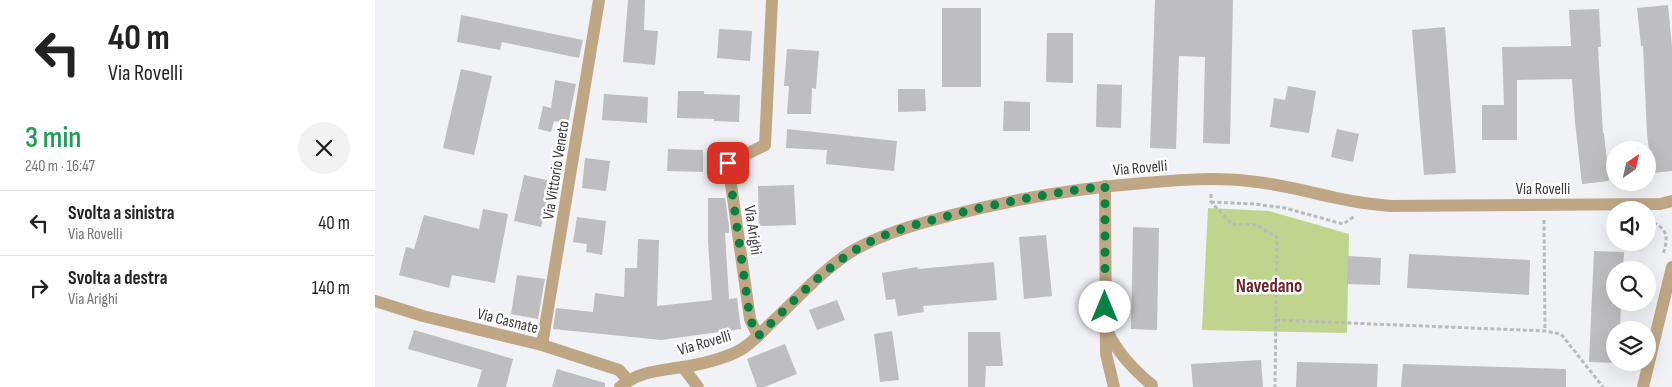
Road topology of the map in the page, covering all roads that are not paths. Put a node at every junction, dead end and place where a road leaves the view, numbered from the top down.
1 (599, 0) edge
2 (772, 0) edge
3 (1105, 186) junction
4 (1672, 201) edge
5 (1672, 267) edge
6 (375, 301) edge
7 (1105, 326) junction
8 (758, 336) junction
9 (542, 345) junction
10 (683, 367) junction
11 (624, 384) edge
12 (1149, 386) edge
13 (698, 387) edge
14 (1114, 387) edge
15 (1643, 387) edge

1 - 9 street, Via Vittorio Veneto
2 - 8 street, Via Arighi
3 - 4 street, Via Rovelli
3 - 7 street
3 - 8 street, Via Rovelli
5 - 15 street
6 - 9 street, Via Casnate
7 - 12 street
7 - 14 street
8 - 10 street, Via Rovelli
9 - 11 street, Via Casnate
10 - 11 street, Via Rovelli
10 - 13 street

